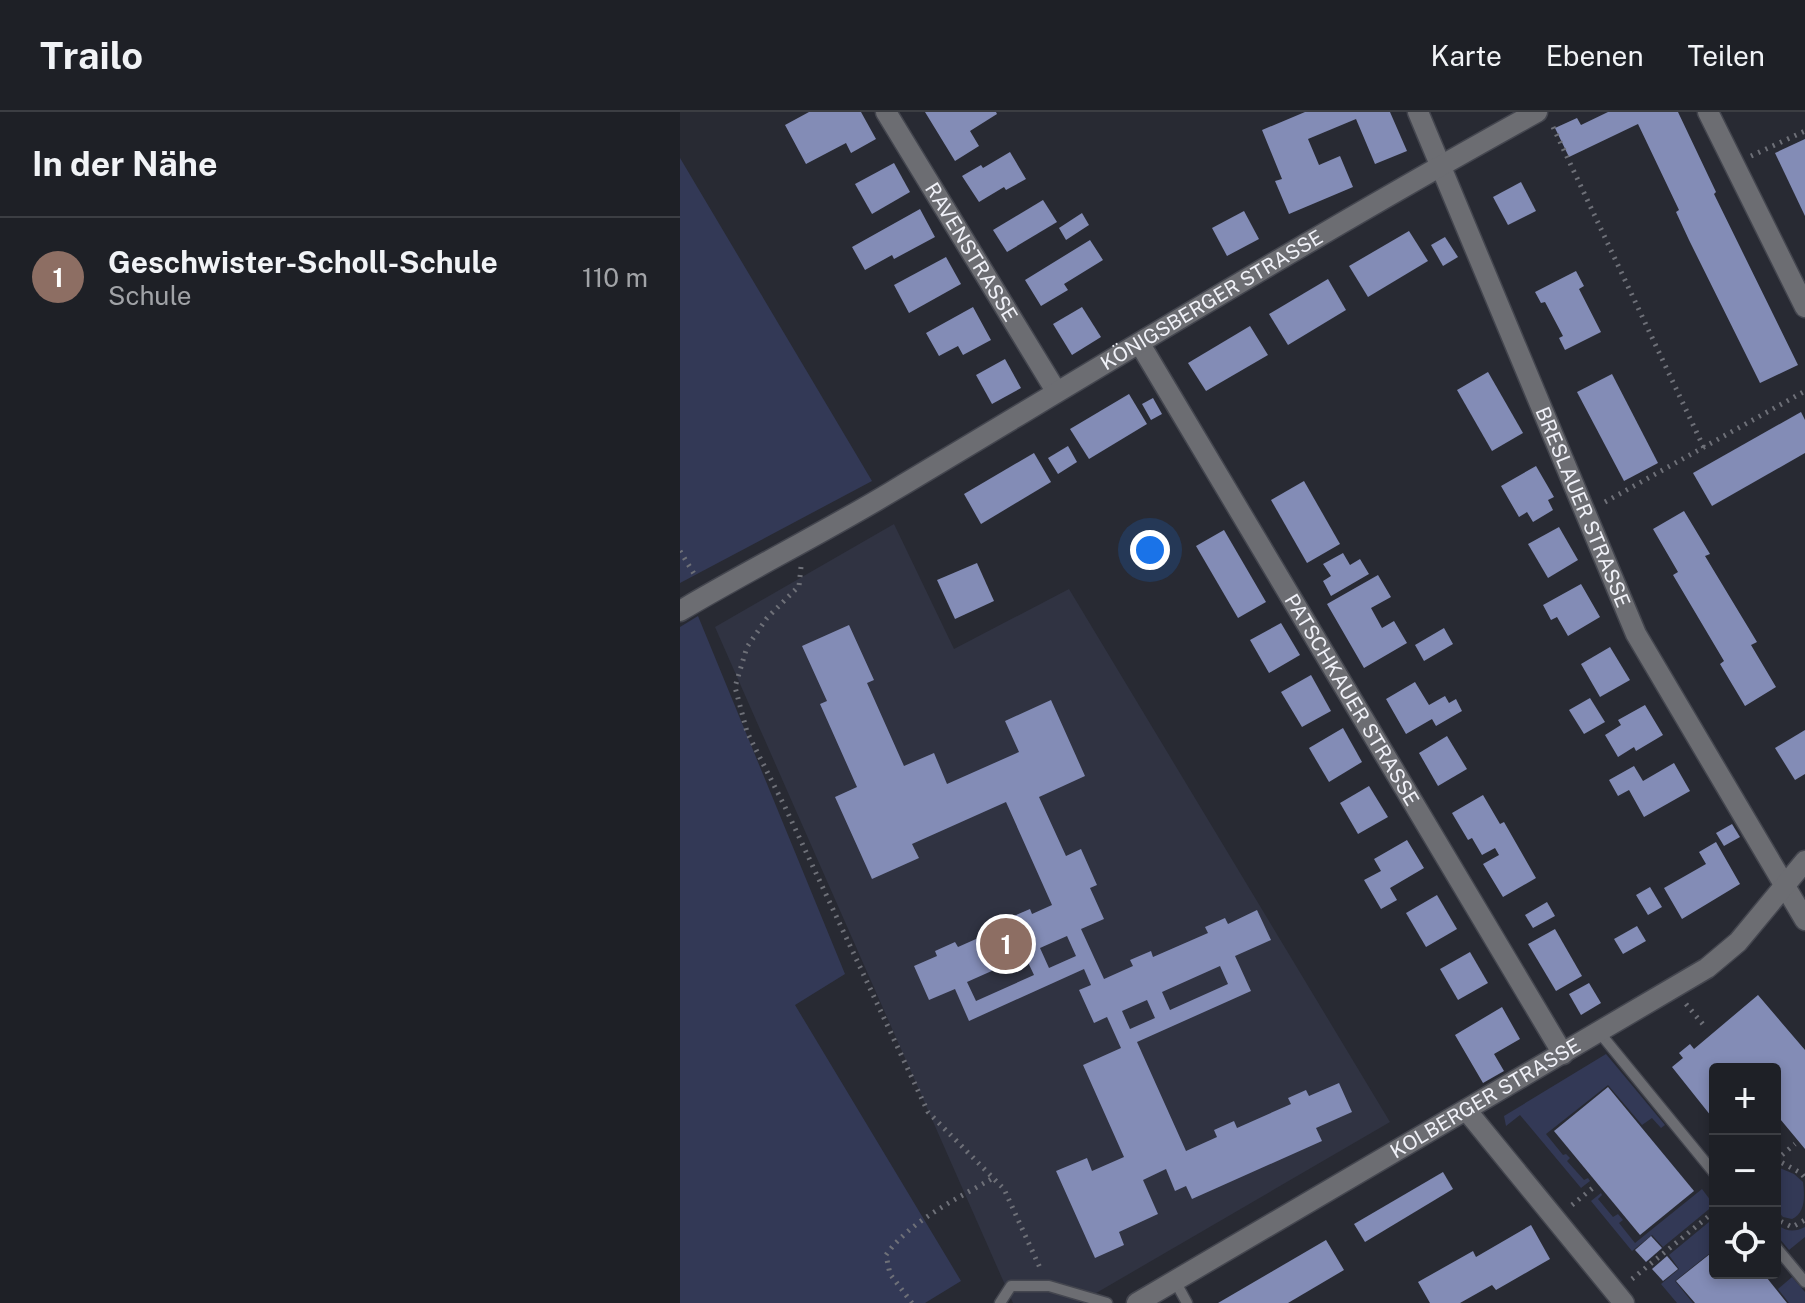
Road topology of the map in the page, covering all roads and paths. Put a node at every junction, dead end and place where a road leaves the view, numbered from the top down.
1 (886, 112) edge
2 (1418, 112) edge
3 (1708, 112) edge
4 (1545, 119) edge
5 (1805, 131) edge
6 (1733, 164) junction
7 (1440, 166) junction
8 (1805, 307) edge
9 (1140, 344) junction
10 (1056, 391) junction
11 (1805, 391) edge
12 (1704, 448) junction
13 (1587, 513) junction
14 (804, 542) junction
15 (680, 551) edge
16 (706, 595) junction
17 (680, 611) edge
18 (1805, 861) edge
19 (1785, 884) junction
20 (1805, 920) edge
21 (1673, 988) junction
22 (1706, 1028) dead end
23 (1599, 1032) junction
24 (1563, 1054) junction
25 (1467, 1111) junction
26 (1795, 1144) dead end
27 (1781, 1155) edge
28 (1781, 1163) edge
29 (1709, 1167) edge
30 (993, 1178) junction
31 (1805, 1178) edge
32 (1594, 1187) dead end
33 (1709, 1216) edge
34 (1555, 1219) junction
35 (1805, 1220) edge
36 (1781, 1221) edge
37 (1781, 1253) edge
38 (1175, 1281) junction
39 (1805, 1282) edge
40 (1049, 1286) junction
41 (1620, 1298) edge
42 (912, 1303) edge
43 (1000, 1303) edge
44 (1107, 1303) edge
45 (1137, 1303) edge
46 (1187, 1303) edge

1 - 10 street, RAVENSTRASSE
2 - 7 street, BRESLAUER STRASSE
3 - 6 street
4 - 7 street, KÖNIGSBERGER STRASSE
4 - 12 path
5 - 6 path
6 - 8 street
7 - 9 street, KÖNIGSBERGER STRASSE
7 - 13 street, BRESLAUER STRASSE
9 - 10 street, KÖNIGSBERGER STRASSE
9 - 24 street, PATSCHKAUER STRASSE
10 - 14 street, KÖNIGSBERGER STRASSE
11 - 12 path
12 - 13 path
13 - 19 street, BRESLAUER STRASSE
14 - 16 street, KÖNIGSBERGER STRASSE
14 - 30 path
15 - 16 path
16 - 17 street, KÖNIGSBERGER STRASSE
18 - 19 street, KOLBERGER STRASSE
19 - 20 street, BRESLAUER STRASSE
19 - 21 street, KOLBERGER STRASSE
21 - 22 path
21 - 23 street, KOLBERGER STRASSE
23 - 24 street, KOLBERGER STRASSE
23 - 29 lane
24 - 25 street, KOLBERGER STRASSE
25 - 34 street
25 - 38 street, KOLBERGER STRASSE
26 - 27 path
28 - 31 path
30 - 40 path
30 - 42 path
32 - 34 path
33 - 41 path
34 - 41 street
35 - 36 path
37 - 39 lane
38 - 45 street, KOLBERGER STRASSE
38 - 46 lane
40 - 43 lane
40 - 44 lane

